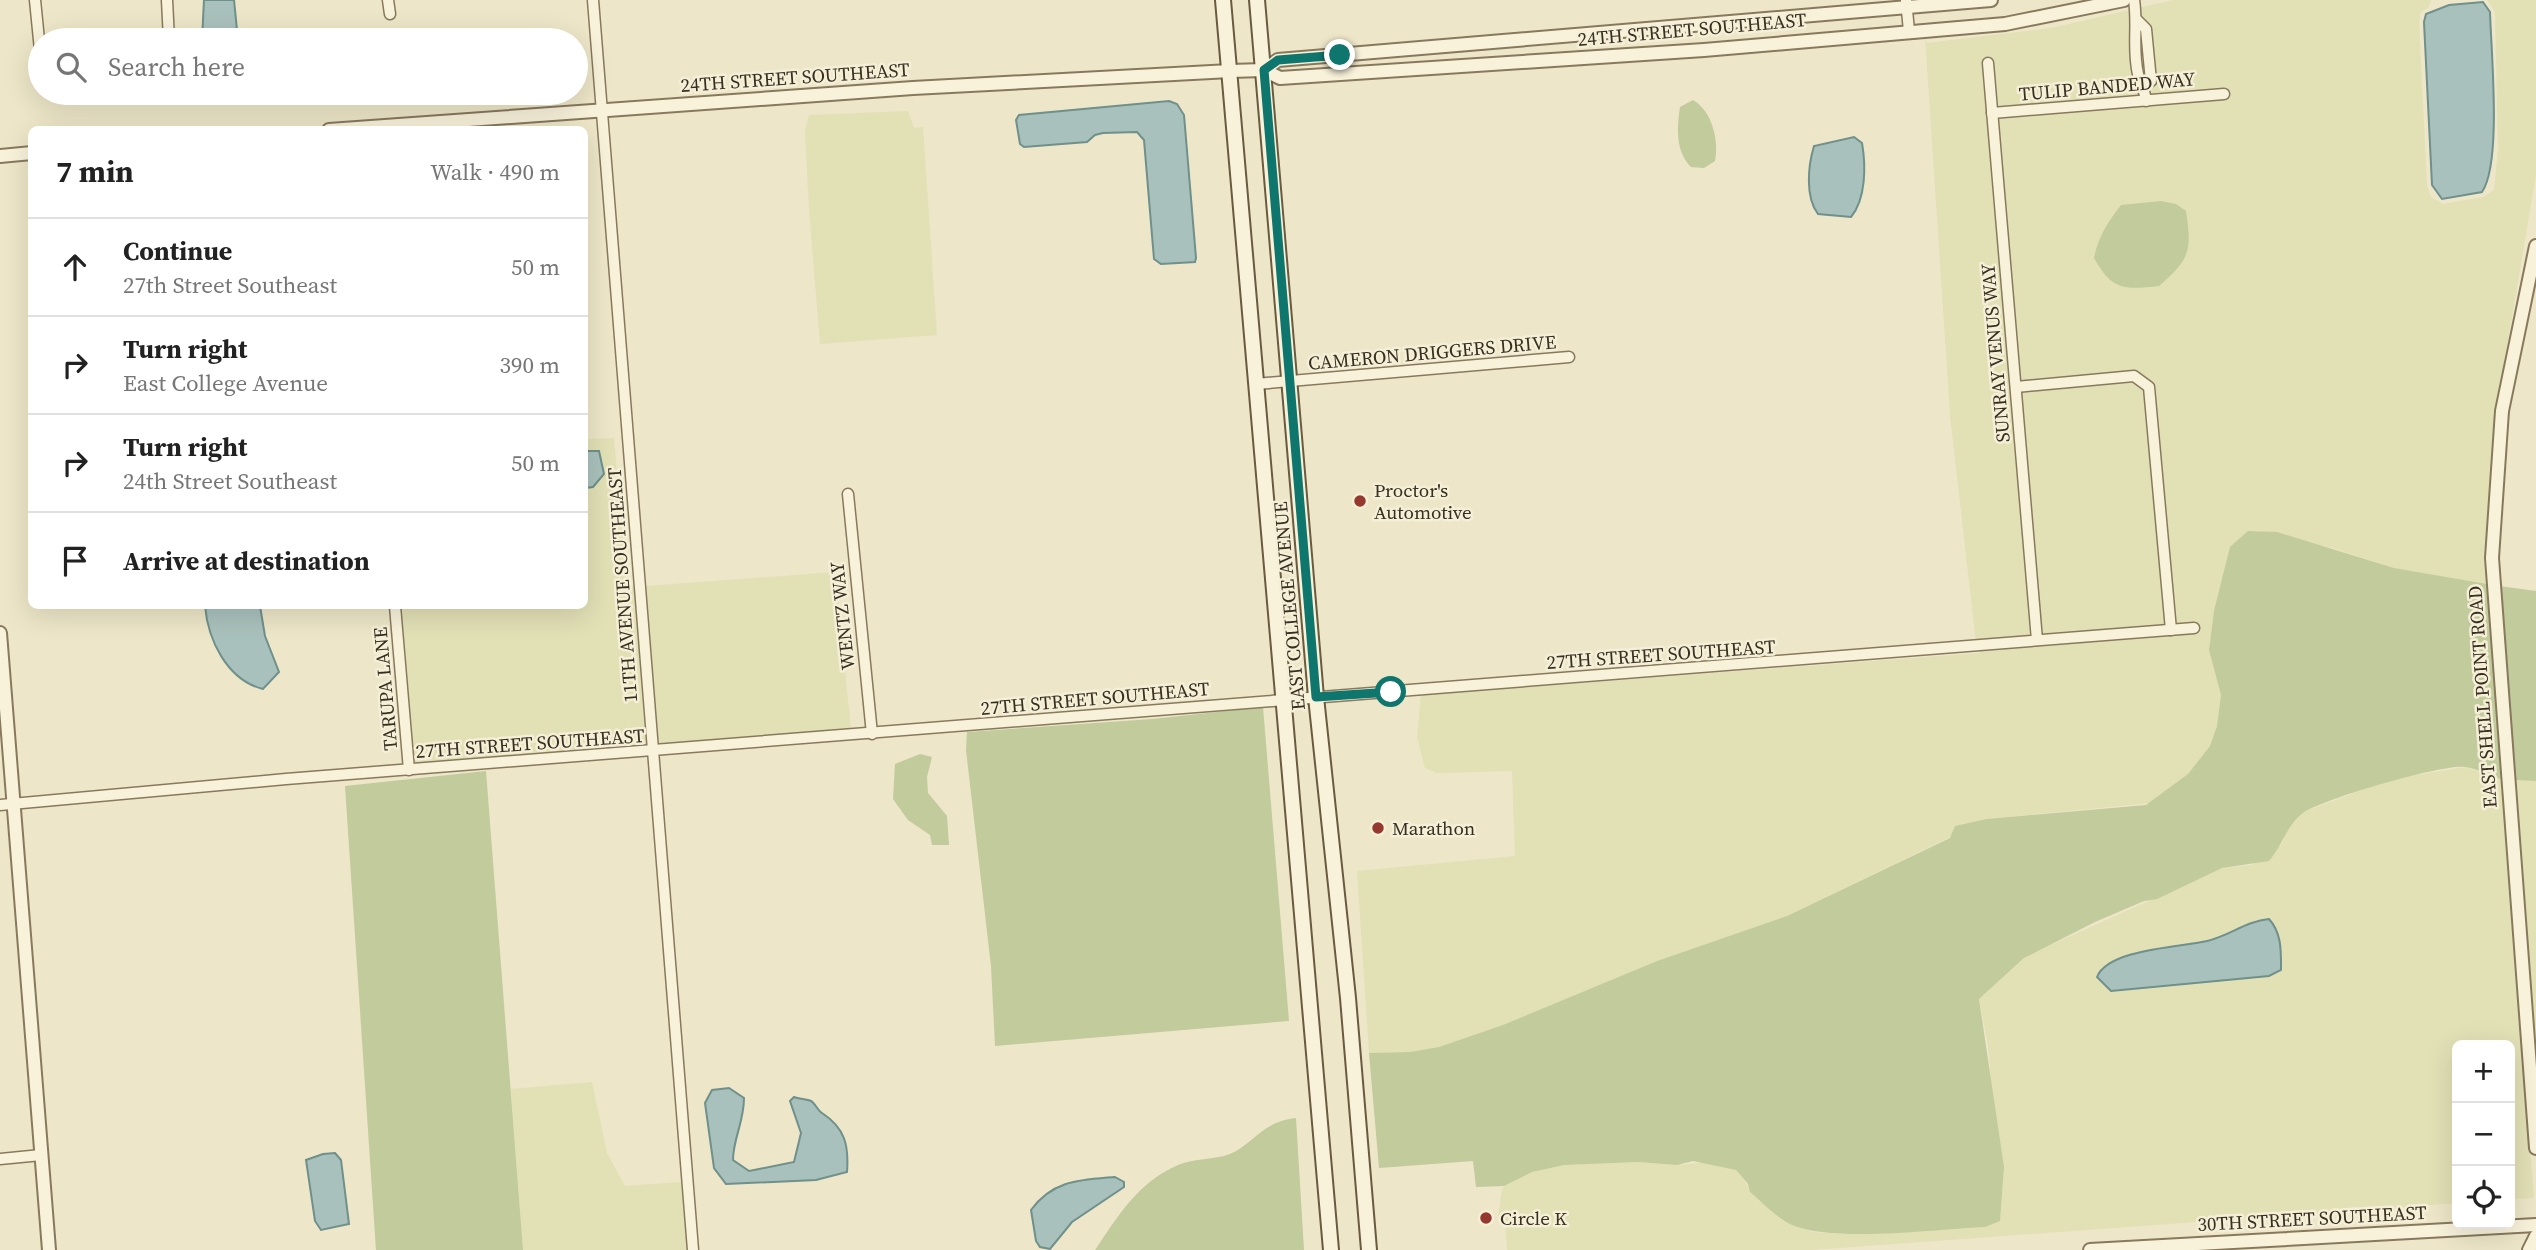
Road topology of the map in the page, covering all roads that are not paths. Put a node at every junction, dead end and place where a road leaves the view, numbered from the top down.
1 (35, 0) edge
2 (167, 0) edge
3 (388, 0) edge
4 (593, 0) edge
5 (1223, 0) edge
6 (1257, 0) edge
7 (1991, 0) edge
8 (2124, 0) edge
9 (2134, 0) edge
10 (1907, 3) edge
11 (390, 14) dead end
12 (38, 28) edge
13 (168, 28) edge
14 (1909, 31) junction
15 (1988, 63) dead end
16 (1264, 70) junction
17 (1230, 71) junction
18 (2224, 94) dead end
19 (2146, 101) junction
20 (603, 109) junction
21 (1992, 113) junction
22 (381, 126) edge
23 (28, 153) edge
24 (0, 156) edge
25 (2536, 246) edge
26 (1569, 357) dead end
27 (1289, 382) junction
28 (1256, 384) junction
29 (2016, 387) junction
30 (848, 494) dead end
31 (395, 609) edge
32 (2194, 628) dead end
33 (2171, 630) junction
34 (0, 633) edge
35 (2037, 640) junction
36 (1316, 697) junction
37 (1283, 700) junction
38 (872, 734) junction
39 (653, 752) junction
40 (409, 770) junction
41 (7, 805) edge
42 (2536, 1148) edge
43 (41, 1155) junction
44 (0, 1159) edge
45 (2536, 1226) edge
46 (2536, 1236) edge
47 (49, 1250) edge
48 (693, 1250) edge
49 (1331, 1250) edge
50 (1368, 1250) edge
51 (2090, 1250) edge
52 (2528, 1250) edge
53 (2536, 1250) edge

1 - 12 street
2 - 13 street
3 - 11 street
4 - 20 street, 11TH AVENUE SOUTHEAST
5 - 17 main road, EAST COLLEGE AVENUE
6 - 16 main road, EAST COLLEGE AVENUE
7 - 10 street, 24TH STREET SOUTHEAST
8 - 14 street, 24TH STREET SOUTHEAST
9 - 19 street
10 - 14 street
10 - 16 street, 24TH STREET SOUTHEAST
14 - 16 street, 24TH STREET SOUTHEAST
15 - 21 street, SUNRAY VENUS WAY
16 - 17 street, 24TH STREET SOUTHEAST
16 - 27 main road, EAST COLLEGE AVENUE
17 - 20 street, 24TH STREET SOUTHEAST
17 - 28 main road, EAST COLLEGE AVENUE
18 - 19 street, TULIP BANDED WAY
19 - 21 street, TULIP BANDED WAY
20 - 22 street, 24TH STREET SOUTHEAST
20 - 39 street, 11TH AVENUE SOUTHEAST
21 - 29 street, SUNRAY VENUS WAY
23 - 24 street
25 - 42 street, EAST SHELL POINT ROAD
26 - 27 street, CAMERON DRIGGERS DRIVE
27 - 28 street, CAMERON DRIGGERS DRIVE
27 - 36 main road, EAST COLLEGE AVENUE
28 - 37 main road, EAST COLLEGE AVENUE
29 - 33 street
29 - 35 street, SUNRAY VENUS WAY
30 - 38 street, WENTZ WAY
31 - 40 street, TARUPA LANE
32 - 33 street, 27TH STREET SOUTHEAST
33 - 35 street, 27TH STREET SOUTHEAST
34 - 41 street
35 - 36 street, 27TH STREET SOUTHEAST
36 - 37 street, 27TH STREET SOUTHEAST
36 - 50 main road, EAST COLLEGE AVENUE
37 - 38 street, 27TH STREET SOUTHEAST
37 - 49 main road, EAST COLLEGE AVENUE
38 - 39 street, 27TH STREET SOUTHEAST
39 - 40 street, 27TH STREET SOUTHEAST
39 - 48 street, 11TH AVENUE SOUTHEAST
40 - 41 street, 27TH STREET SOUTHEAST
41 - 43 street
43 - 44 street
43 - 47 street
45 - 51 street, 30TH STREET SOUTHEAST
46 - 52 street
52 - 53 street

